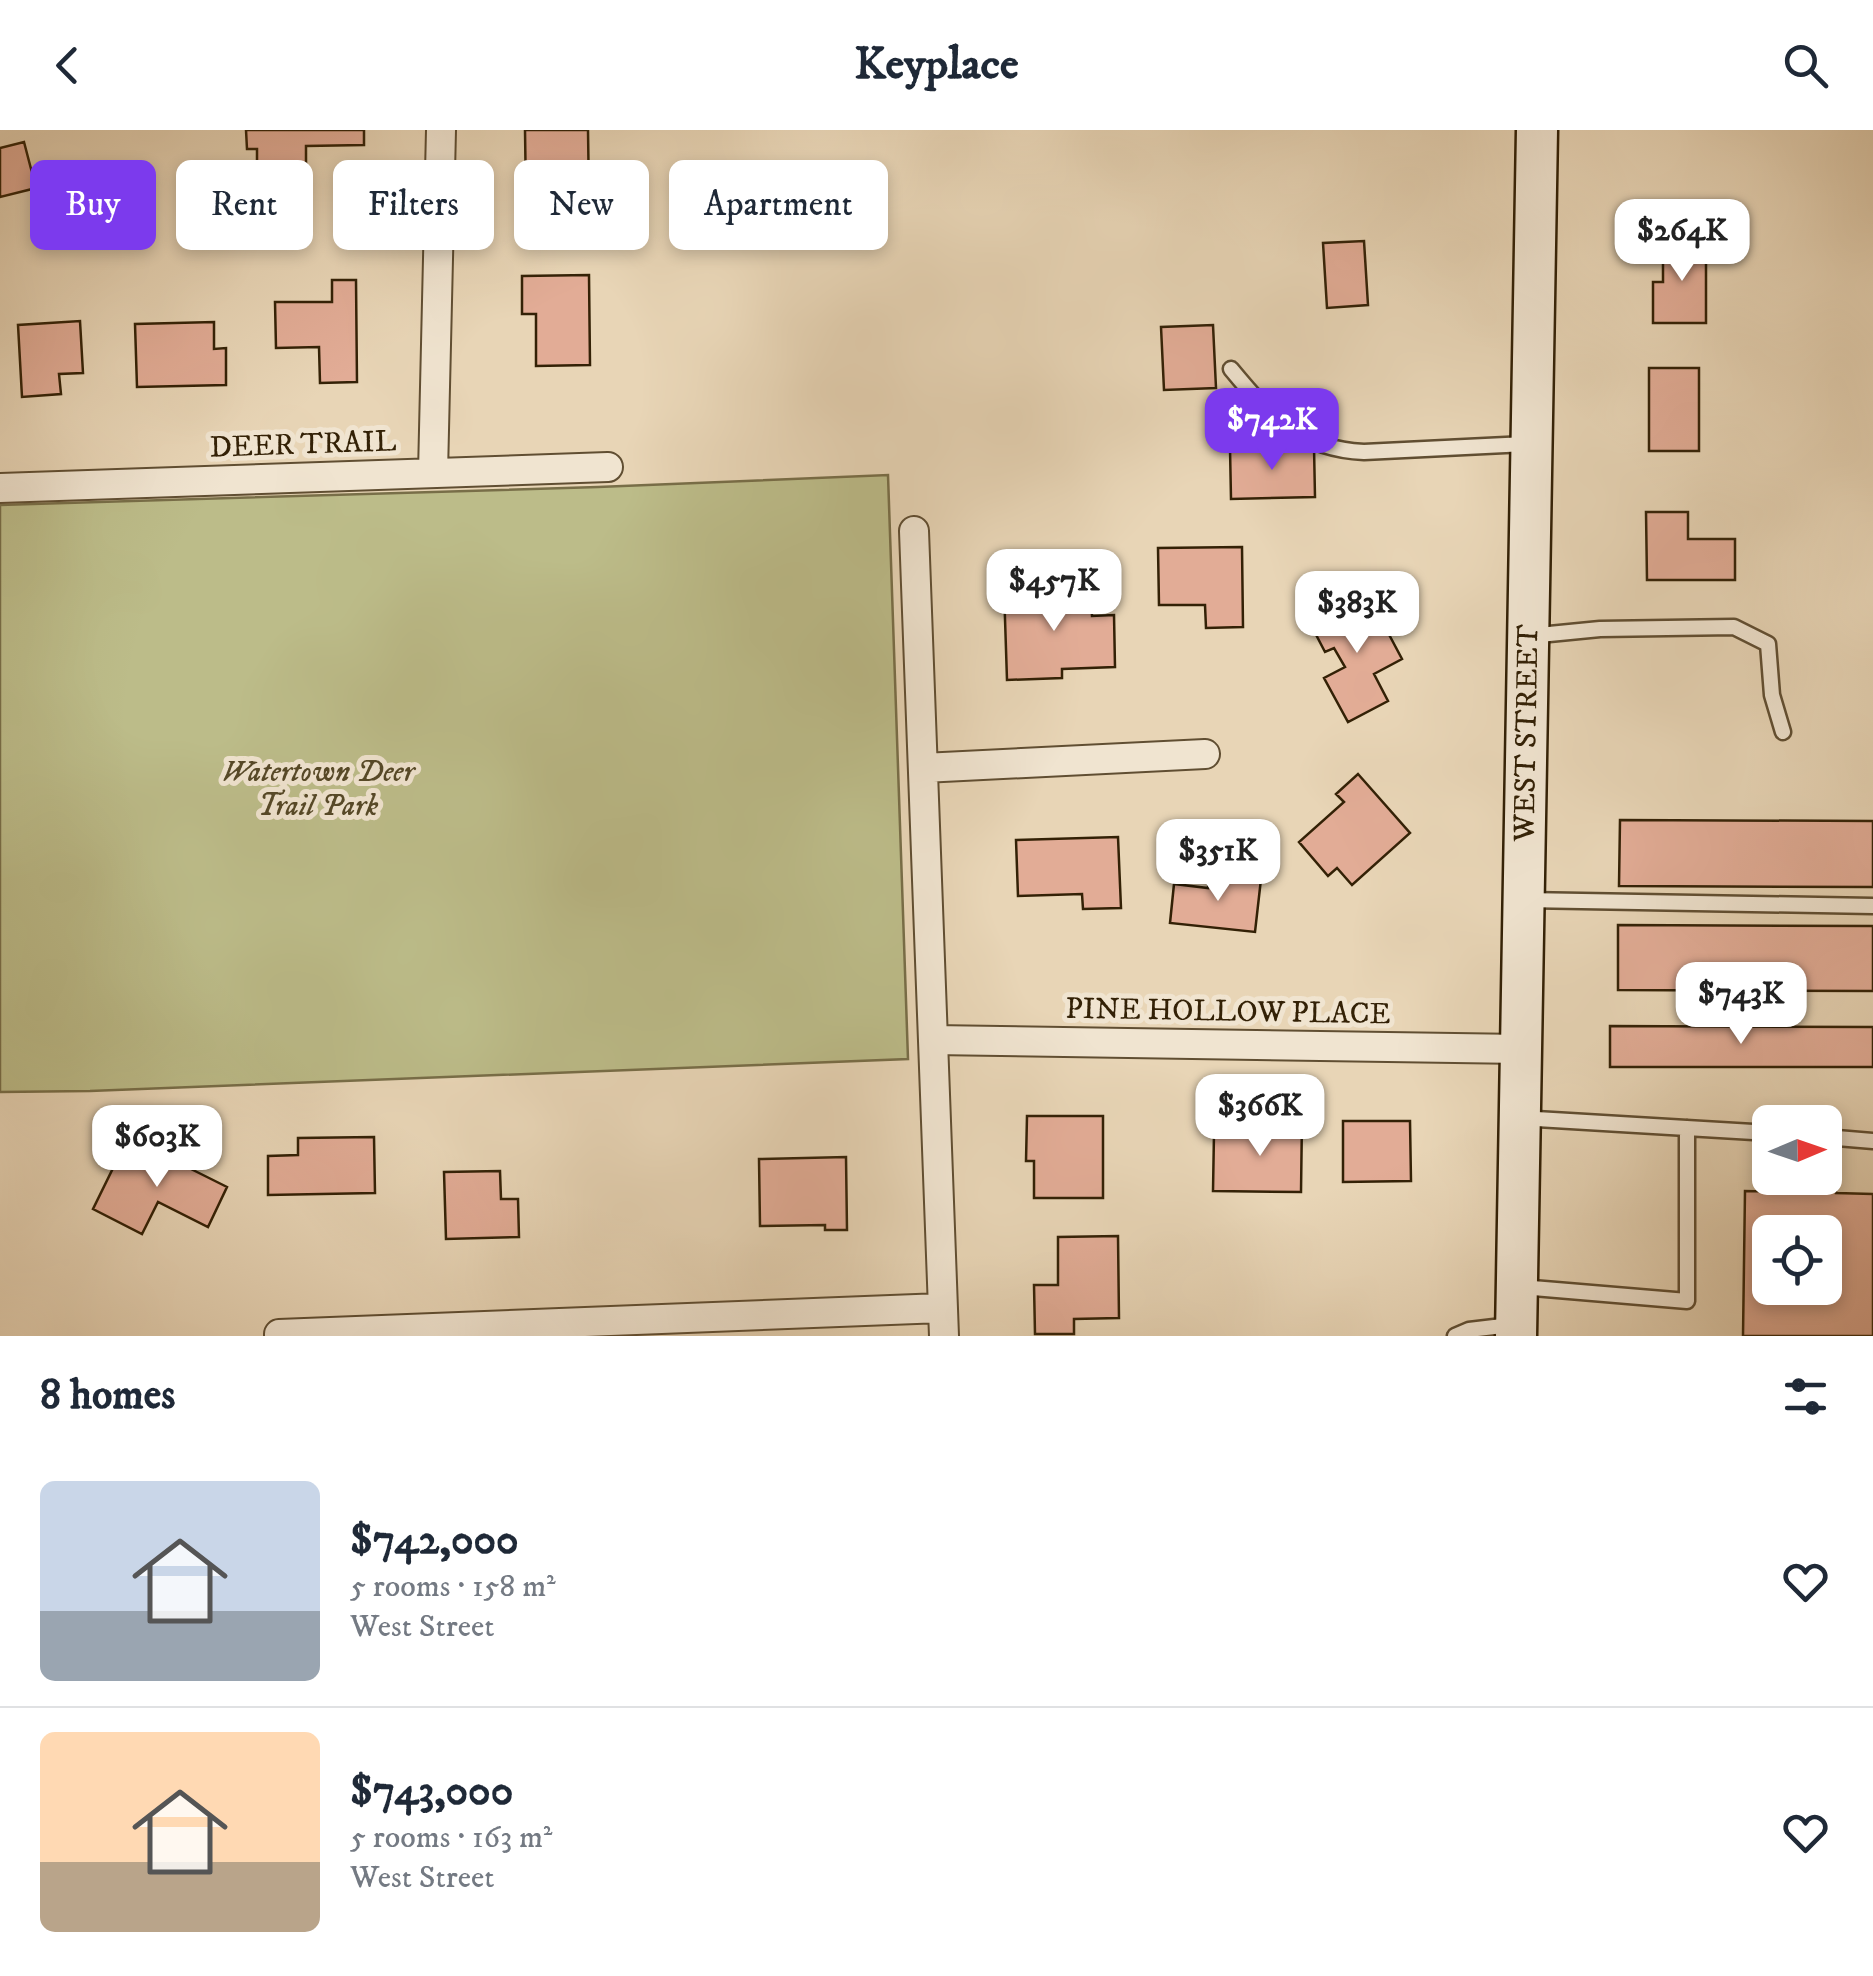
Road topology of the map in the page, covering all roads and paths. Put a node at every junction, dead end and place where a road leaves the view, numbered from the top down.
1 (441, 130) edge
2 (1537, 130) edge
3 (1231, 369) dead end
4 (1532, 444) junction
5 (608, 466) dead end
6 (433, 473) junction
7 (0, 488) edge
8 (914, 531) dead end
9 (1528, 636) junction
10 (1783, 732) dead end
11 (1205, 754) dead end
12 (923, 768) junction
13 (1524, 900) junction
14 (1873, 906) edge
15 (933, 1040) junction
16 (1522, 1049) junction
17 (1520, 1118) junction
18 (1687, 1128) junction
19 (1752, 1133) edge
20 (1842, 1139) edge
21 (1873, 1142) edge
22 (1517, 1316) edge
23 (943, 1322) edge
24 (279, 1335) edge
25 (1455, 1336) edge

1 - 6 street
2 - 4 street, WEST STREET
3 - 4 lane
4 - 9 street, WEST STREET
5 - 6 street, DEER TRAIL
6 - 7 street, DEER TRAIL
8 - 12 street
9 - 10 lane
9 - 13 street, WEST STREET
11 - 12 street
12 - 15 street
13 - 14 lane
13 - 16 street, WEST STREET
15 - 16 street, PINE HOLLOW PLACE
15 - 23 street
16 - 17 street, WEST STREET
17 - 18 lane
17 - 22 street, WEST STREET
18 - 19 lane
18 - 22 lane
20 - 21 lane
22 - 25 lane
23 - 24 street

